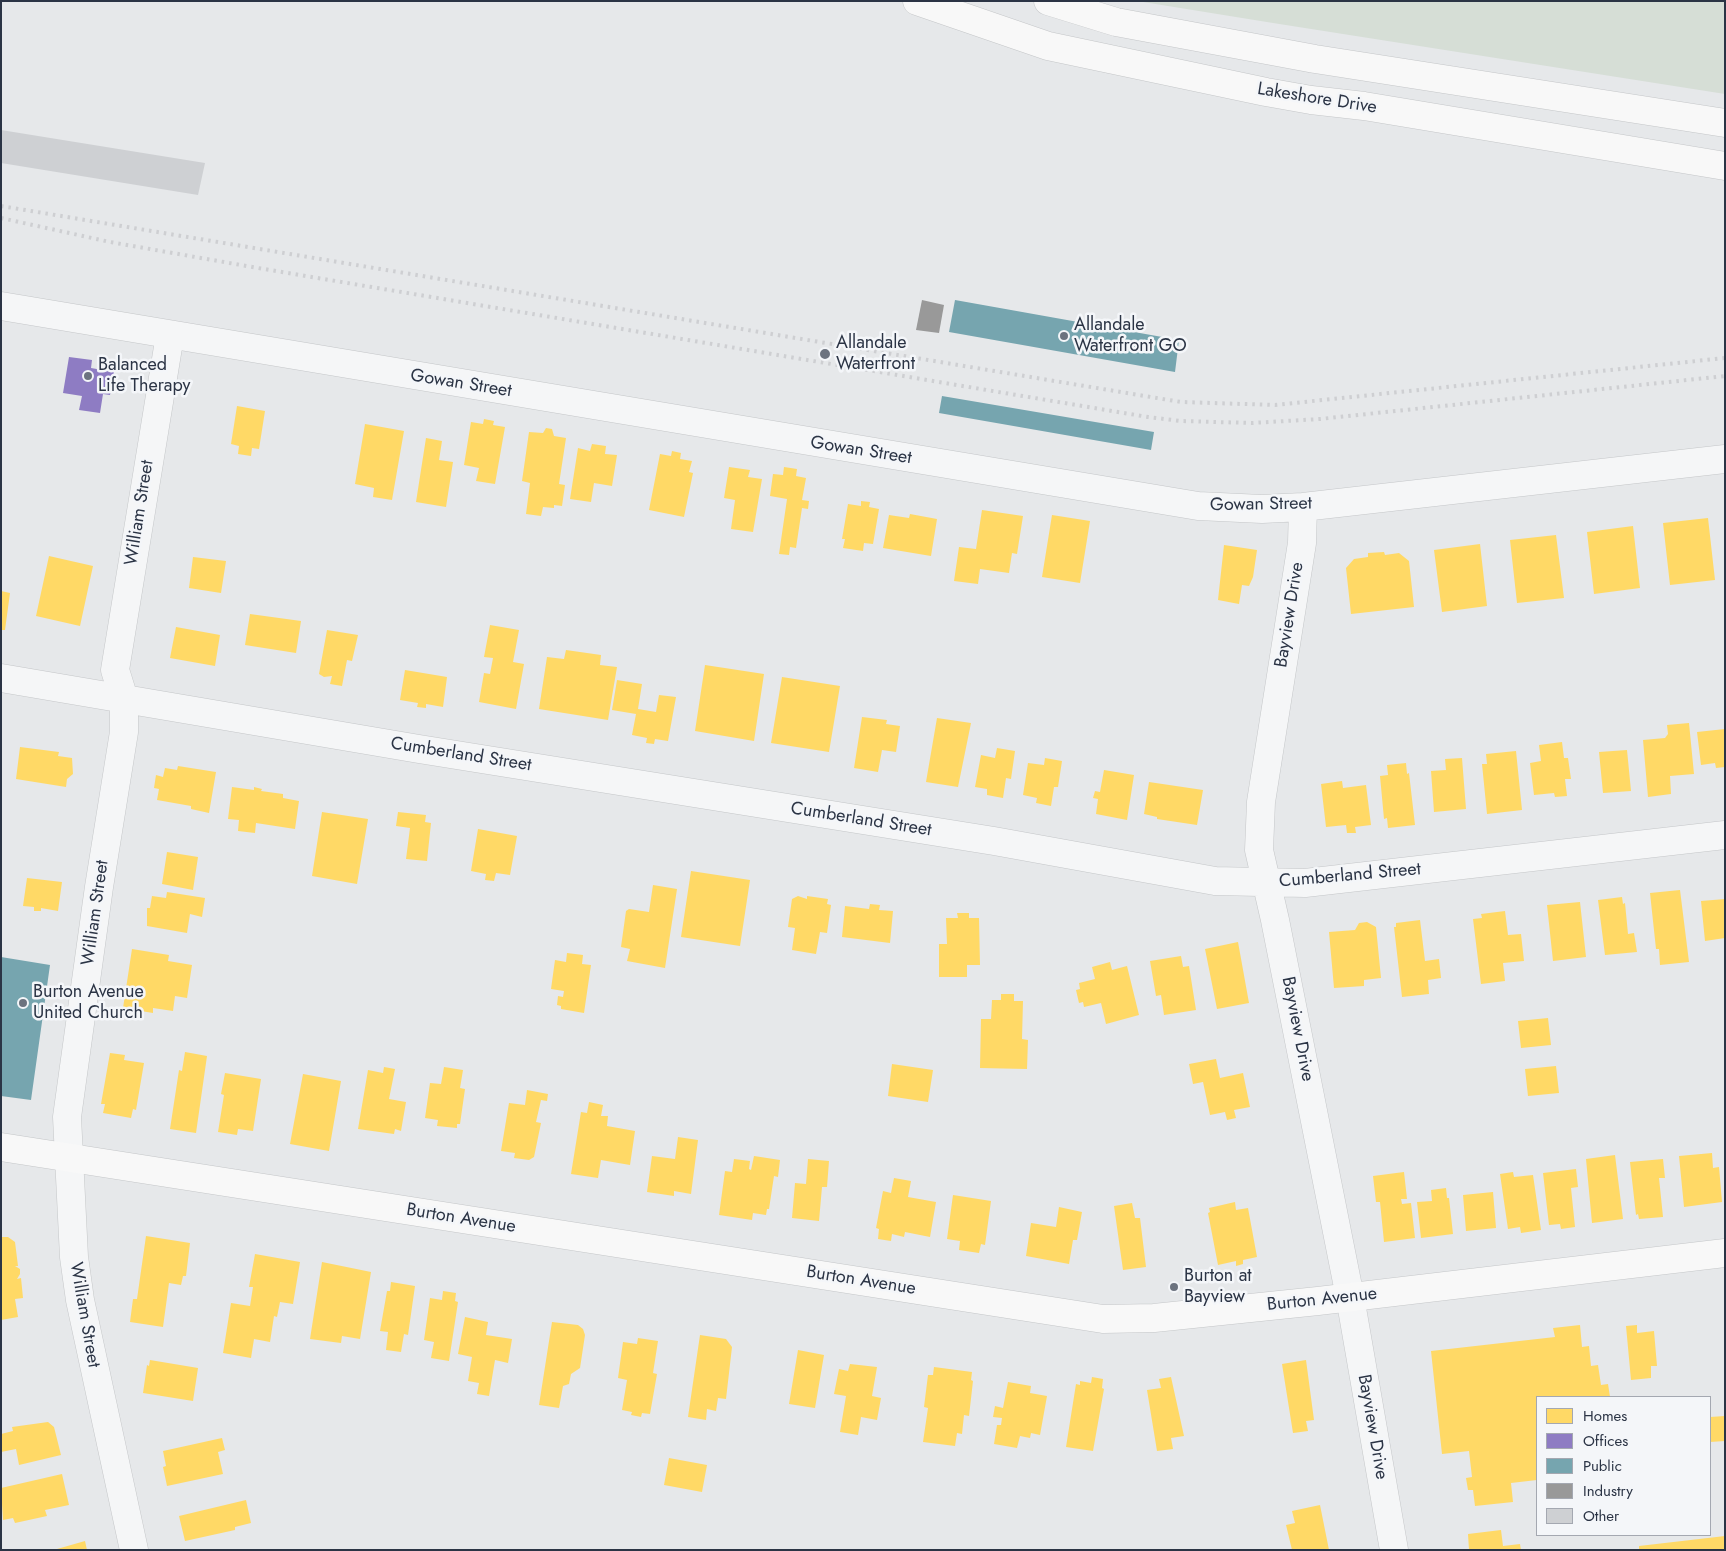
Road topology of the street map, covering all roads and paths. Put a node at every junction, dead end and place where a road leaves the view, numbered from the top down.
1 (916, 1) edge
2 (1048, 1) edge
3 (1725, 124) edge
4 (1725, 166) edge
5 (1, 306) edge
6 (170, 336) junction
7 (1725, 459) edge
8 (1303, 507) junction
9 (1, 678) edge
10 (124, 698) junction
11 (1725, 835) edge
12 (1267, 883) junction
13 (1, 1146) edge
14 (68, 1157) junction
15 (1725, 1253) edge
16 (1350, 1297) junction
17 (134, 1550) edge
18 (1394, 1550) edge

1 - 4 main road, Lakeshore Drive
2 - 3 main road
5 - 6 street, Gowan Street
6 - 8 street, Gowan Street
6 - 10 street, William Street
7 - 8 street, Gowan Street
8 - 12 street, Bayview Drive
9 - 10 street, Cumberland Street
10 - 12 street, Cumberland Street
10 - 14 street, William Street
11 - 12 street, Cumberland Street
12 - 16 street, Bayview Drive
13 - 14 main road, Burton Avenue
14 - 16 main road, Burton Avenue
14 - 17 street, William Street
15 - 16 main road, Burton Avenue
16 - 18 street, Bayview Drive

